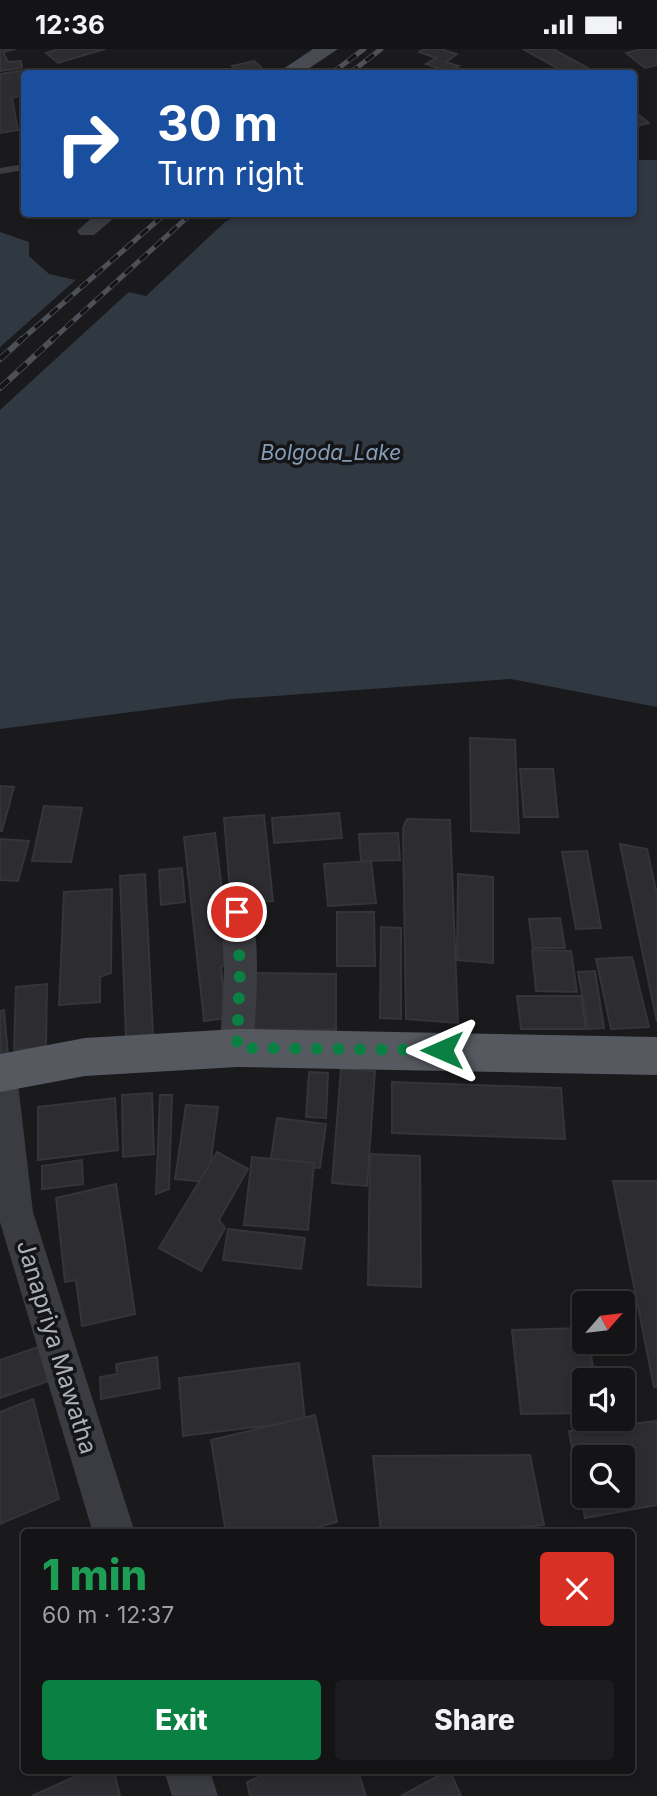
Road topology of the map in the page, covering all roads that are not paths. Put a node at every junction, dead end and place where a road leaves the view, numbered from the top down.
1 (328, 49) edge
2 (293, 70) edge
3 (21, 168) edge
4 (0, 171) edge
5 (105, 217) edge
6 (87, 231) dead end
7 (237, 912) dead end
8 (237, 1048) junction
9 (657, 1056) edge
10 (0, 1074) edge
11 (113, 1529) edge
12 (188, 1774) edge
13 (195, 1796) edge

1 - 2 street
3 - 4 lane
5 - 6 street
7 - 8 street
8 - 9 main road
8 - 10 main road
10 - 11 street, Janapriya Mawatha
12 - 13 street

